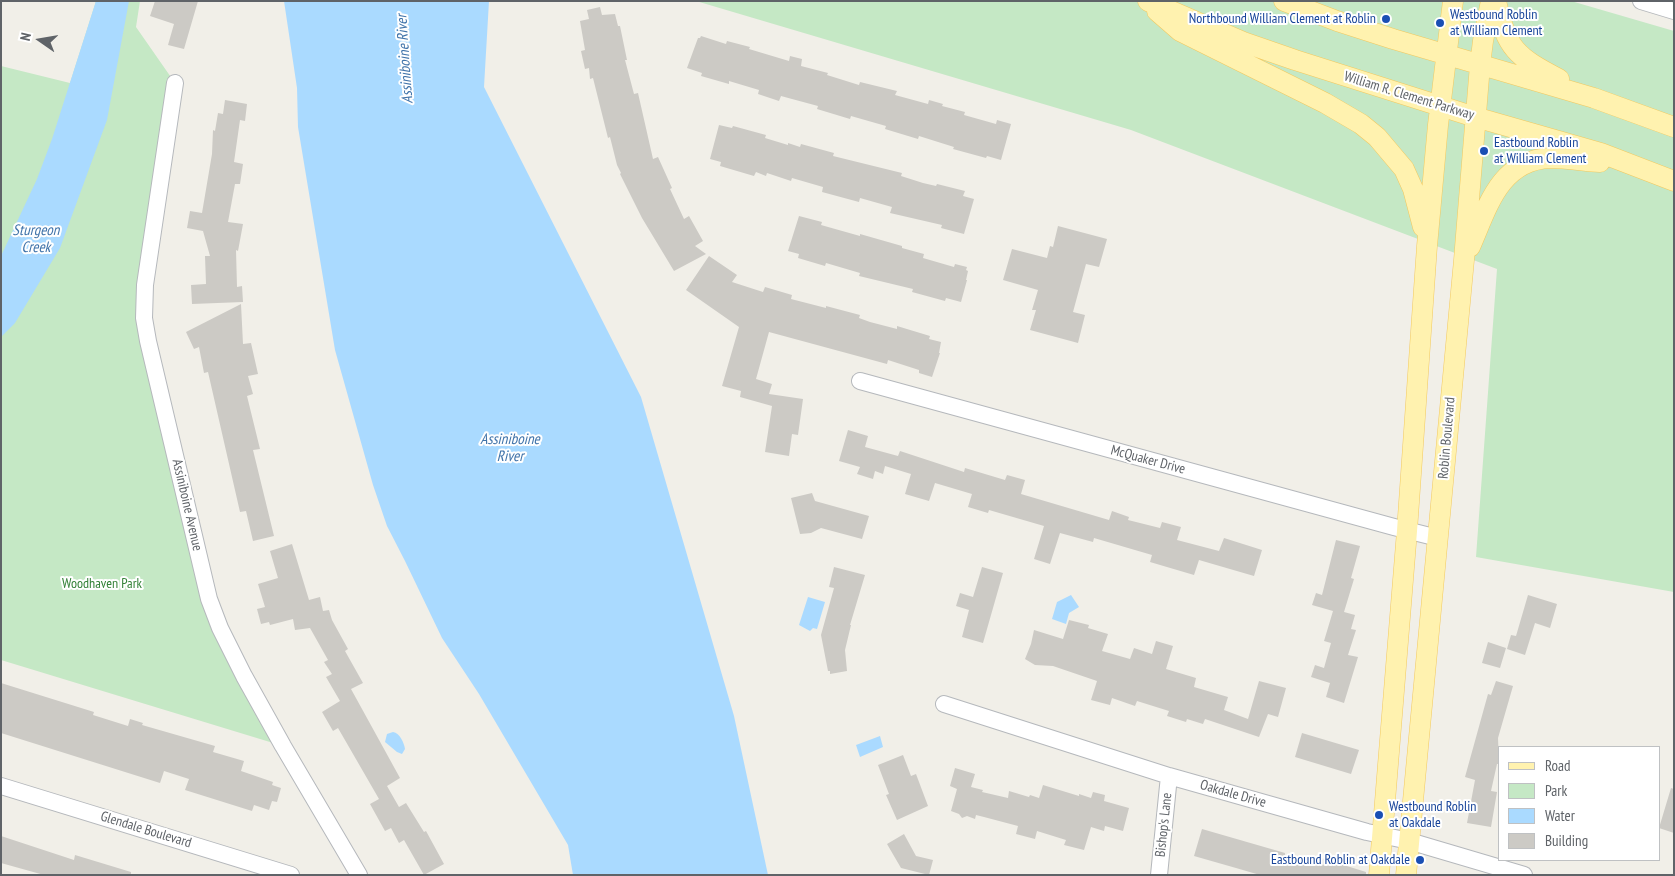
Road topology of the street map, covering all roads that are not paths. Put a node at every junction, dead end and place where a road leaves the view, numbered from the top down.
1 (1147, 1) edge
2 (1284, 1) edge
3 (1453, 1) edge
4 (1491, 1) edge
5 (1496, 1) edge
6 (1641, 1) edge
7 (1674, 11) edge
8 (1447, 55) junction
9 (1480, 65) junction
10 (175, 82) dead end
11 (1594, 98) junction
12 (1440, 106) junction
13 (1475, 117) junction
14 (1674, 127) edge
15 (1635, 166) junction
16 (1674, 181) edge
17 (1427, 246) junction
18 (1464, 260) junction
19 (860, 381) dead end
20 (1408, 530) junction
21 (1438, 538) junction
22 (944, 704) dead end
23 (1169, 776) junction
24 (1, 786) edge
25 (1382, 836) junction
26 (1409, 841) junction
27 (291, 875) edge
28 (359, 875) edge
29 (1159, 875) edge
30 (1379, 875) edge
31 (1406, 875) edge
32 (1524, 875) edge

1 - 12 main road, William R. Clement Parkway
1 - 17 main road
2 - 8 main road
3 - 8 main road
4 - 9 main road, Roblin Boulevard
5 - 11 main road
6 - 7 street
8 - 9 main road
8 - 12 main road
9 - 11 main road
9 - 13 main road, Roblin Boulevard
10 - 28 street, Assiniboine Avenue
11 - 14 main road
12 - 13 main road, William R. Clement Parkway
12 - 17 main road
13 - 15 main road, William R. Clement Parkway
13 - 18 main road, Roblin Boulevard
15 - 16 main road, William R. Clement Parkway
15 - 18 main road
17 - 20 main road
18 - 21 main road, Roblin Boulevard
19 - 20 street, McQuaker Drive
20 - 21 street, McQuaker Drive
20 - 25 main road
21 - 26 main road, Roblin Boulevard
22 - 23 street, Oakdale Drive
23 - 25 street, Oakdale Drive
23 - 29 street, Bishop's Lane
24 - 27 street, Glendale Boulevard
25 - 26 street, Oakdale Drive
25 - 30 main road
26 - 31 main road, Roblin Boulevard
26 - 32 street, Oakdale Drive

